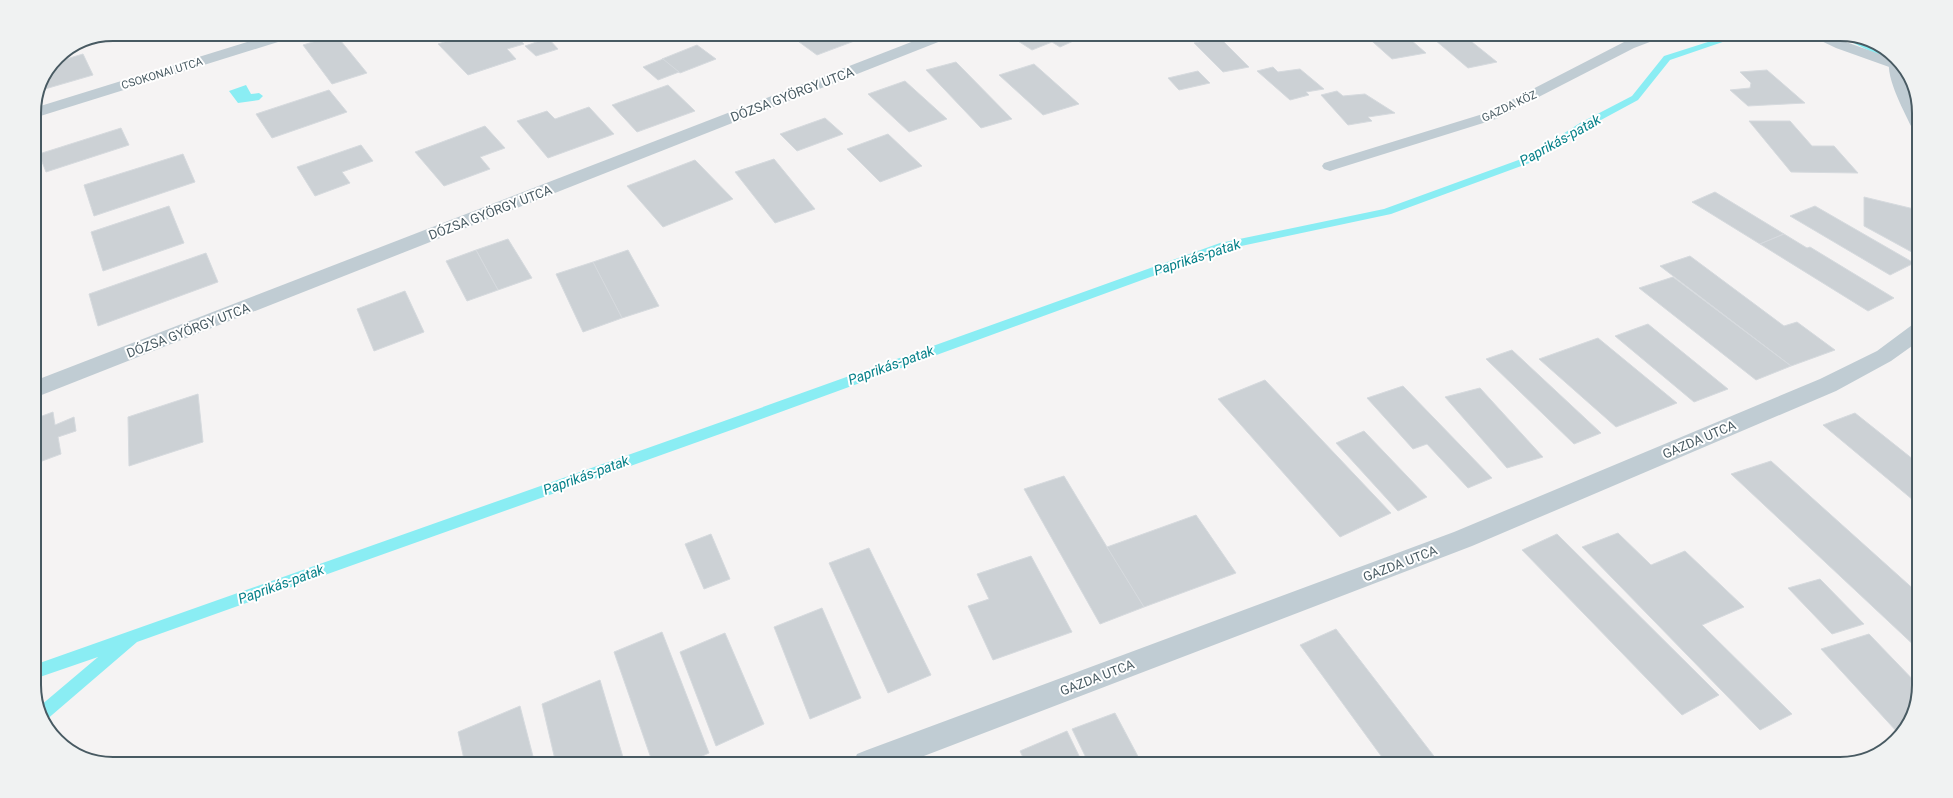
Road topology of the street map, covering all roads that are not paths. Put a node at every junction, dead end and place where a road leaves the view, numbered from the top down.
1 (266, 41) edge
2 (921, 41) edge
3 (1640, 41) edge
4 (1832, 41) edge
5 (1889, 61) edge
6 (1898, 70) edge
7 (1912, 110) edge
8 (41, 111) edge
9 (1330, 166) dead end
10 (1912, 335) edge
11 (41, 387) edge
12 (885, 757) edge

1 - 8 street, CSOKONAI UTCA
2 - 11 street, DÓZSA GYÖRGY UTCA
3 - 9 lane, GAZDA KÖZ
4 - 5 lane
6 - 7 street
10 - 12 street, GAZDA UTCA

